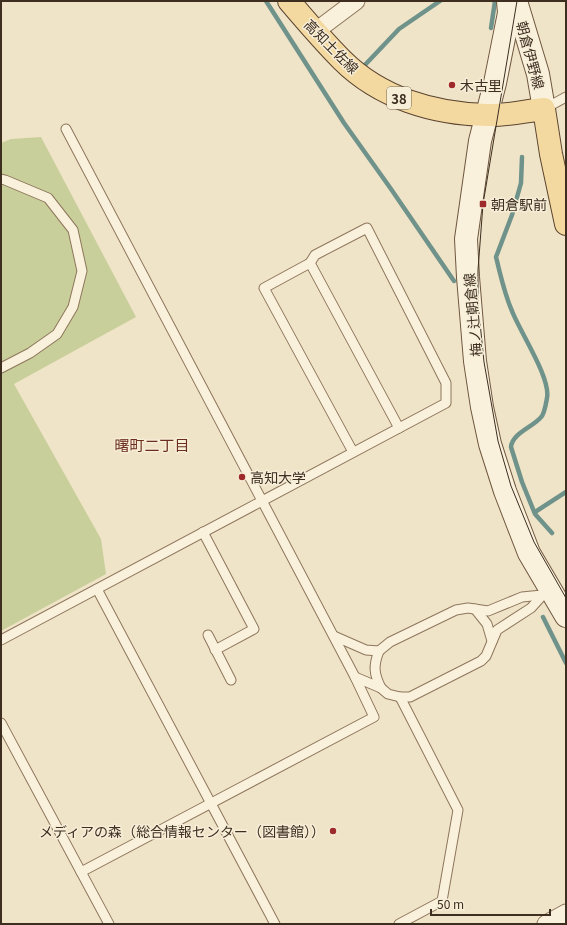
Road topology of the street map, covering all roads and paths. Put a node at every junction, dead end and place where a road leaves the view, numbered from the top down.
1 (289, 1) edge
2 (356, 1) edge
3 (508, 1) edge
4 (516, 1) edge
5 (316, 31) junction
6 (566, 97) edge
7 (544, 109) junction
8 (487, 115) junction
9 (66, 128) dead end
10 (1, 180) edge
11 (566, 224) edge
12 (310, 263) junction
13 (1, 368) edge
14 (399, 428) junction
15 (353, 452) junction
16 (262, 501) junction
17 (203, 532) junction
18 (97, 589) junction
19 (557, 600) edge
20 (475, 609) junction
21 (208, 635) dead end
22 (334, 636) junction
23 (1, 640) edge
24 (492, 641) junction
25 (215, 650) junction
26 (379, 651) junction
27 (356, 677) junction
28 (231, 680) dead end
29 (381, 688) junction
30 (400, 697) junction
31 (1, 723) edge
32 (211, 803) junction
33 (81, 872) junction
34 (566, 913) edge
35 (109, 924) edge
36 (275, 924) edge
37 (398, 924) edge
38 (546, 924) edge

1 - 5 main road, 高知土佐線 / 38
2 - 5 street
3 - 8 main road, 梅ノ辻朝倉線
4 - 7 main road, 朝倉伊野線
5 - 8 main road, 高知土佐線 / 38
6 - 7 lane
7 - 8 main road, 高知土佐線 / 38
7 - 11 main road
8 - 19 main road, 梅ノ辻朝倉線
9 - 16 lane
10 - 13 lane
12 - 14 lane
12 - 14 lane
12 - 15 lane
14 - 15 lane
15 - 16 lane
16 - 17 lane
16 - 22 lane
17 - 18 lane
17 - 25 lane
18 - 23 lane
18 - 32 lane
19 - 20 lane
19 - 24 lane
20 - 24 lane
20 - 26 lane
21 - 25 lane
22 - 26 lane
22 - 27 lane
24 - 30 lane
25 - 28 lane
26 - 29 lane
27 - 29 lane
27 - 32 lane
29 - 30 lane
30 - 37 lane
31 - 33 lane
32 - 33 lane
32 - 36 lane
33 - 35 lane
34 - 38 street

